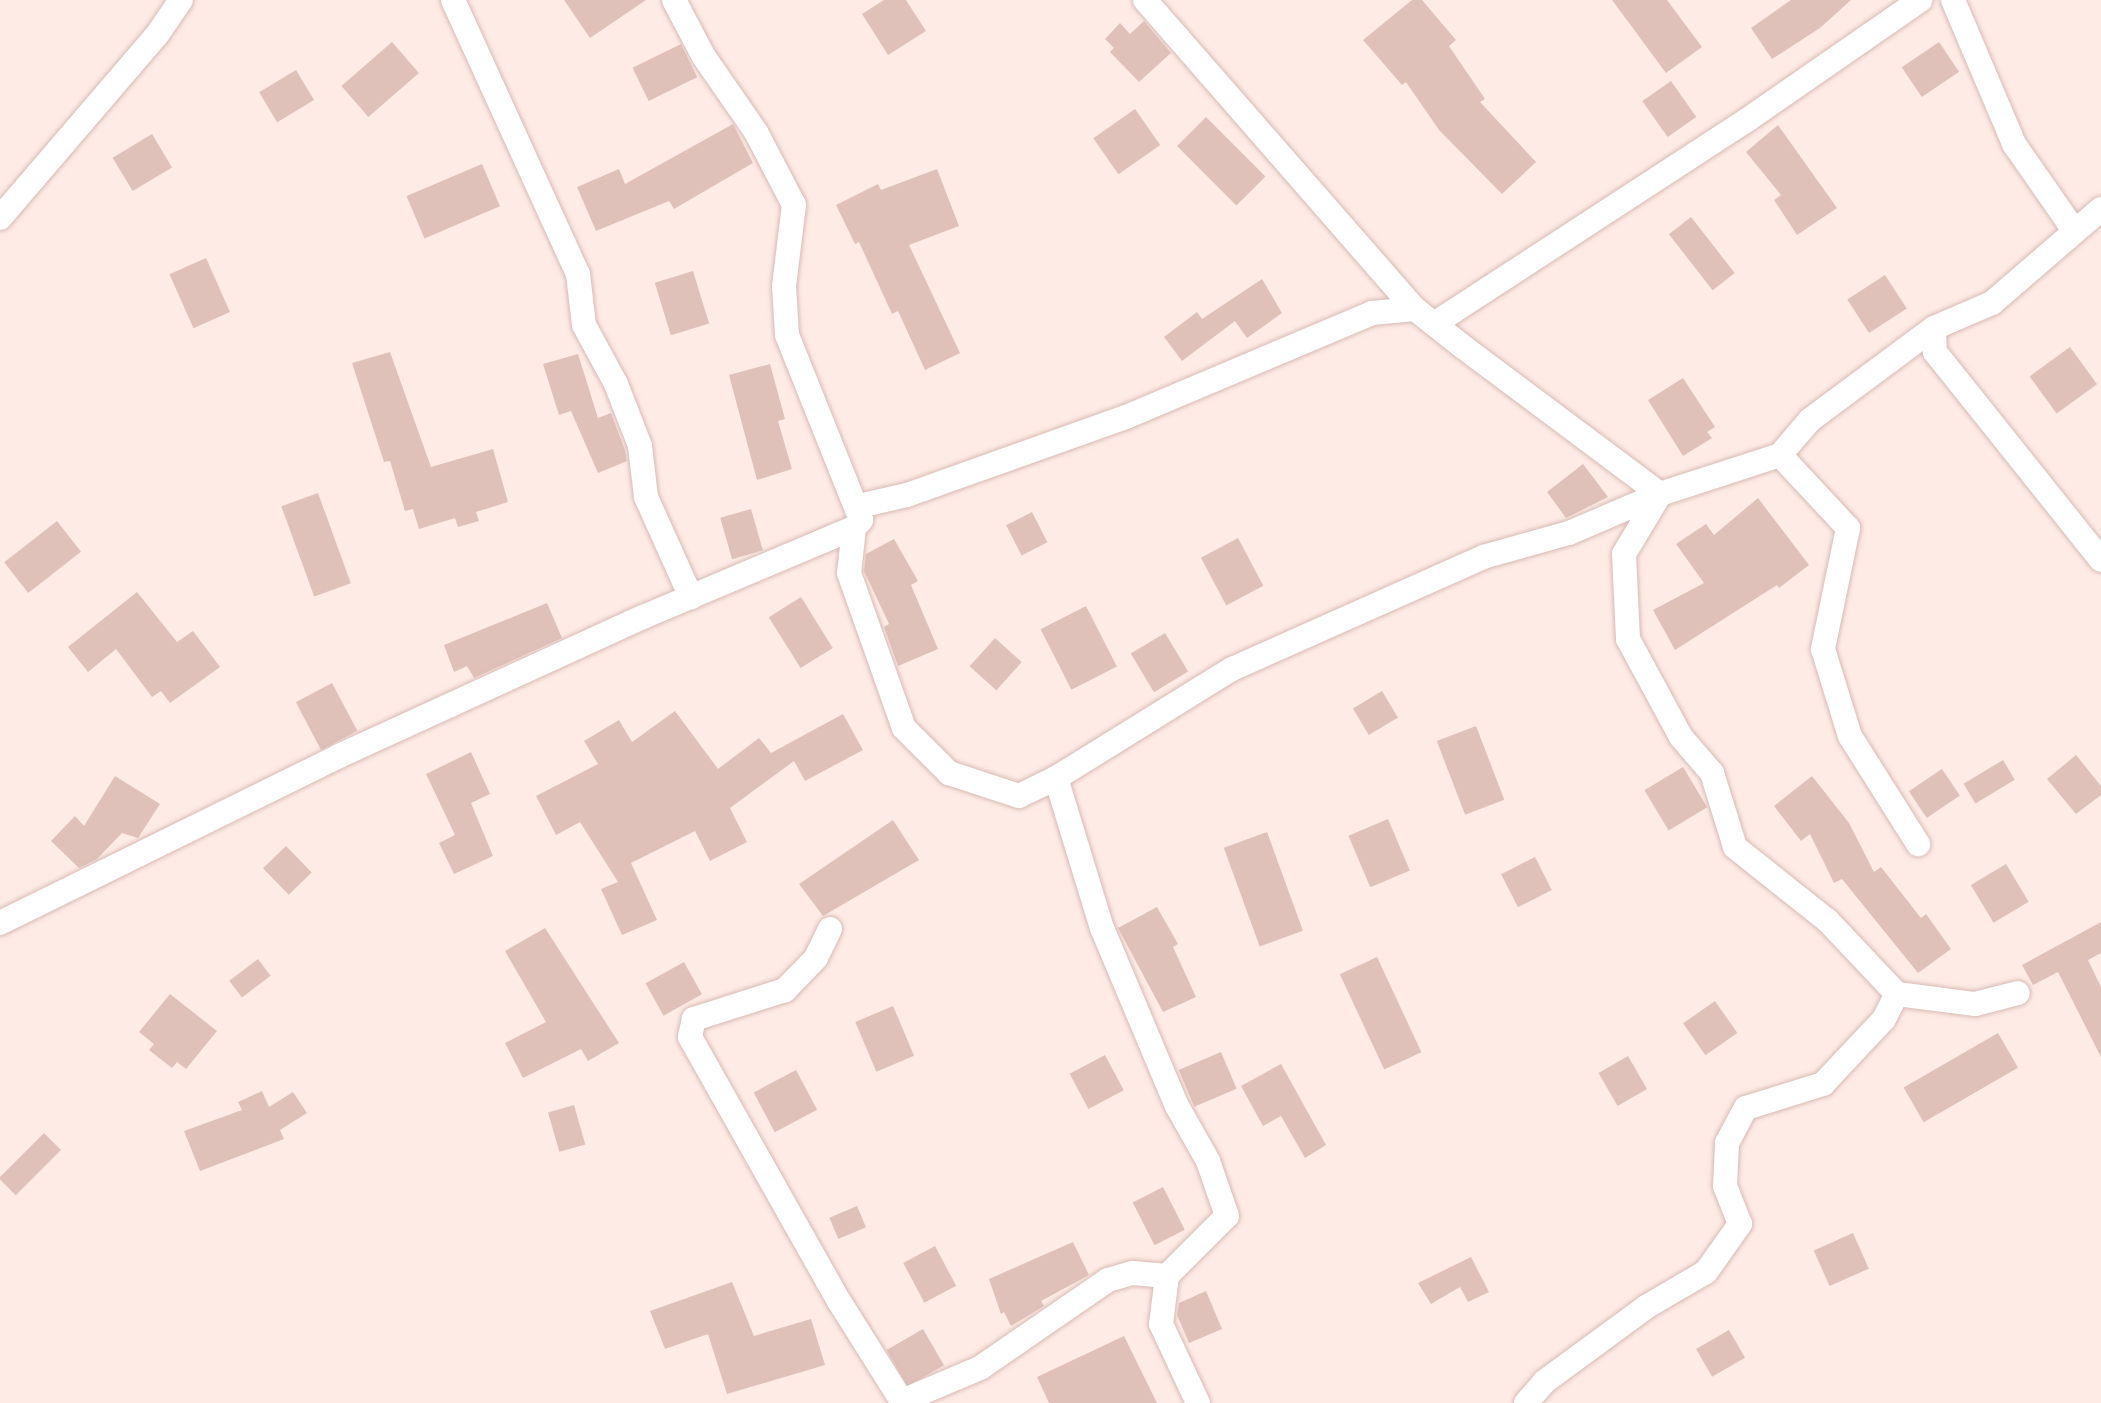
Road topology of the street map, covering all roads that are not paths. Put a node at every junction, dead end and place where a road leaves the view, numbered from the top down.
1 (181, 0) edge
2 (453, 0) edge
3 (674, 0) edge
4 (1145, 0) edge
5 (1920, 0) edge
6 (1953, 0) edge
7 (2101, 209) edge
8 (0, 218) edge
9 (2073, 229) junction
10 (1424, 316) junction
11 (1934, 328) junction
12 (1780, 456) junction
13 (1660, 494) junction
14 (857, 517) junction
15 (2101, 560) edge
16 (691, 597) junction
17 (1056, 778) junction
18 (1918, 844) dead end
19 (0, 923) edge
20 (830, 929) dead end
21 (2018, 993) dead end
22 (1898, 994) junction
23 (1167, 1276) junction
24 (902, 1402) edge
25 (1198, 1403) edge
26 (1526, 1403) edge

1 - 8 street
2 - 16 street
3 - 14 street
4 - 10 street
5 - 10 street
6 - 9 street
7 - 9 street
9 - 11 street
10 - 13 street
10 - 14 street
11 - 12 street
11 - 15 street
12 - 13 street
12 - 18 street
13 - 17 street
13 - 22 street
14 - 16 street
14 - 17 street
16 - 19 street
17 - 23 street
20 - 24 street
21 - 22 street
22 - 26 street
23 - 24 street
23 - 25 street

